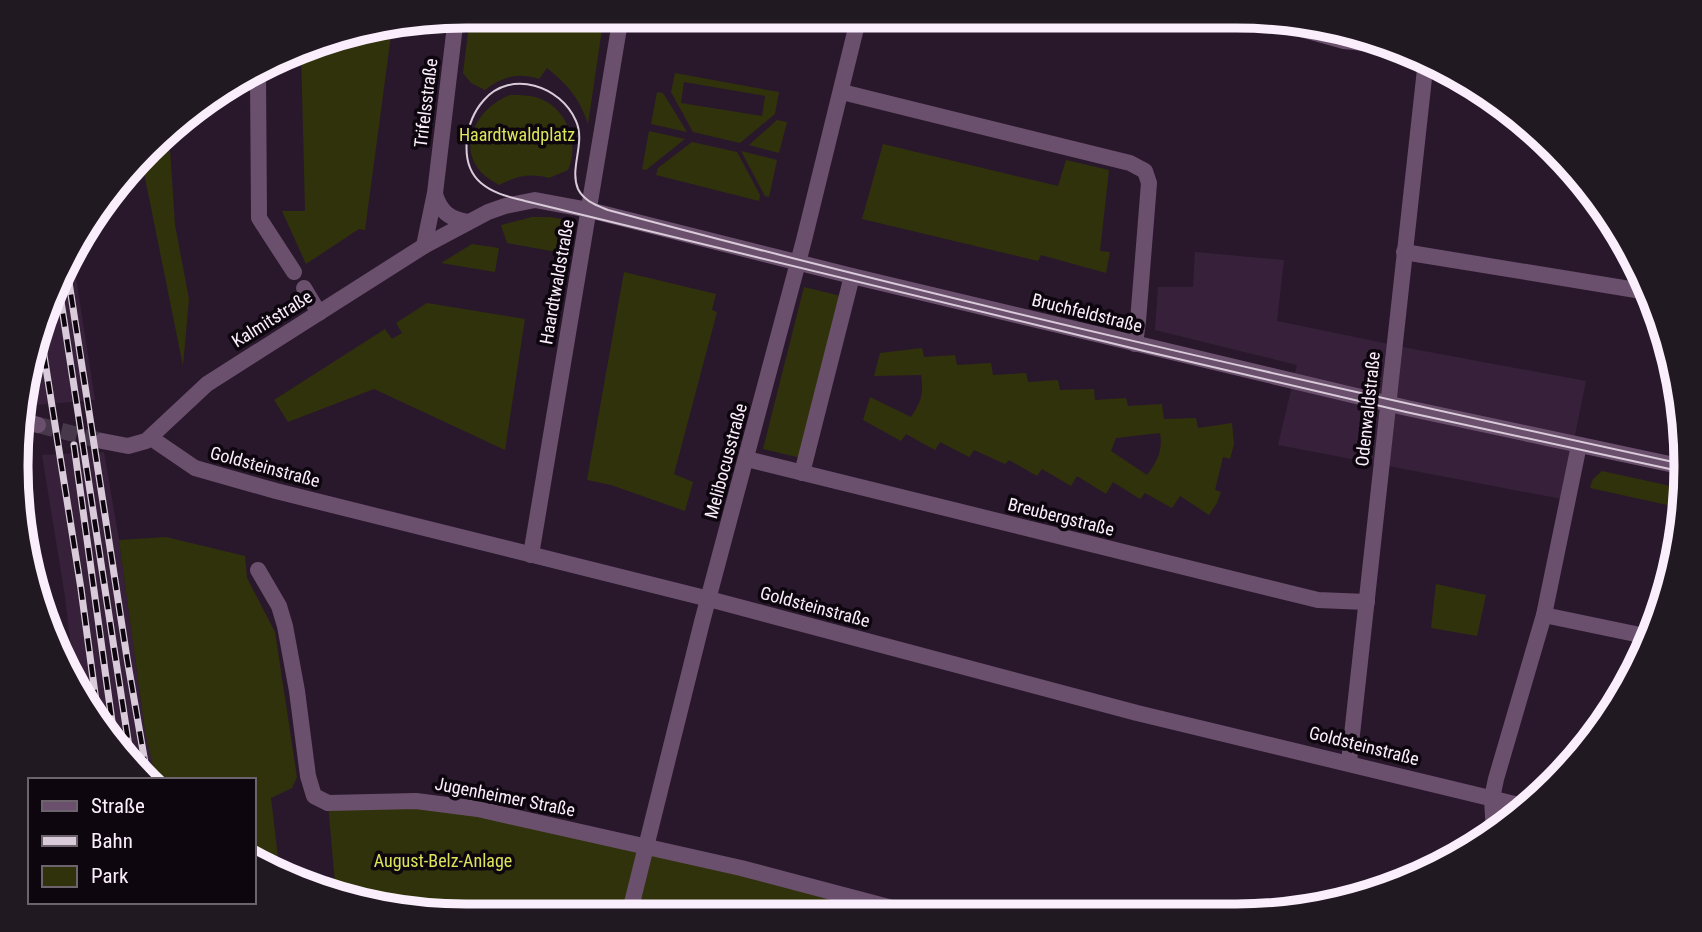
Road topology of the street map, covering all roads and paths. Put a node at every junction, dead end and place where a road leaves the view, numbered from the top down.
1 (455, 28) edge
2 (619, 28) edge
3 (856, 28) edge
4 (1425, 71) edge
5 (258, 81) edge
6 (842, 92) junction
7 (435, 192) junction
8 (589, 210) junction
9 (468, 222) junction
10 (424, 246) junction
11 (1404, 252) junction
12 (797, 262) junction
13 (294, 272) dead end
14 (852, 276) junction
15 (304, 288) dead end
16 (1637, 290) edge
17 (319, 313) junction
18 (1135, 344) junction
19 (1388, 403) junction
20 (151, 438) junction
21 (102, 441) tunnel mouth
22 (1579, 445) junction
23 (747, 459) junction
24 (1674, 466) edge
25 (802, 473) junction
26 (531, 555) junction
27 (258, 570) dead end
28 (709, 599) junction
29 (1367, 602) junction
30 (1544, 615) junction
31 (1641, 635) edge
32 (1349, 762) junction
33 (1492, 797) junction
34 (1515, 803) edge
35 (1493, 820) edge
36 (647, 847) junction
37 (632, 904) edge
38 (877, 904) edge

1 - 7 street, Trifelsstraße
2 - 8 street, Haardtwaldstraße
3 - 6 street, Melibocusstraße
4 - 11 street, Odenwaldstraße
5 - 13 street
6 - 12 street, Melibocusstraße
6 - 18 street
7 - 9 street
7 - 10 street, Trifelsstraße
8 - 9 street
8 - 12 street, Bruchfeldstraße
8 - 26 street, Haardtwaldstraße
9 - 10 street
10 - 17 street, Kalmitstraße
11 - 16 street
11 - 19 street, Odenwaldstraße
12 - 14 street, Bruchfeldstraße
12 - 23 street, Melibocusstraße
14 - 18 street, Bruchfeldstraße
14 - 25 street
15 - 17 street
17 - 20 street, Kalmitstraße
18 - 19 street, Bruchfeldstraße
19 - 22 street, Bruchfeldstraße
19 - 29 street, Odenwaldstraße
20 - 21 street
20 - 26 street, Goldsteinstraße
22 - 24 street, Bruchfeldstraße
22 - 30 street
23 - 25 street, Breubergstraße
23 - 28 street, Melibocusstraße
25 - 29 street, Breubergstraße
26 - 28 street, Goldsteinstraße
27 - 36 street, Jugenheimer Straße
28 - 32 street, Goldsteinstraße
28 - 36 street, Melibocusstraße
29 - 32 street, Odenwaldstraße
30 - 31 street
30 - 33 street
32 - 33 street, Goldsteinstraße
33 - 34 street, Goldsteinstraße
33 - 35 street
36 - 37 street, Melibocusstraße
36 - 38 street, Jugenheimer Straße

